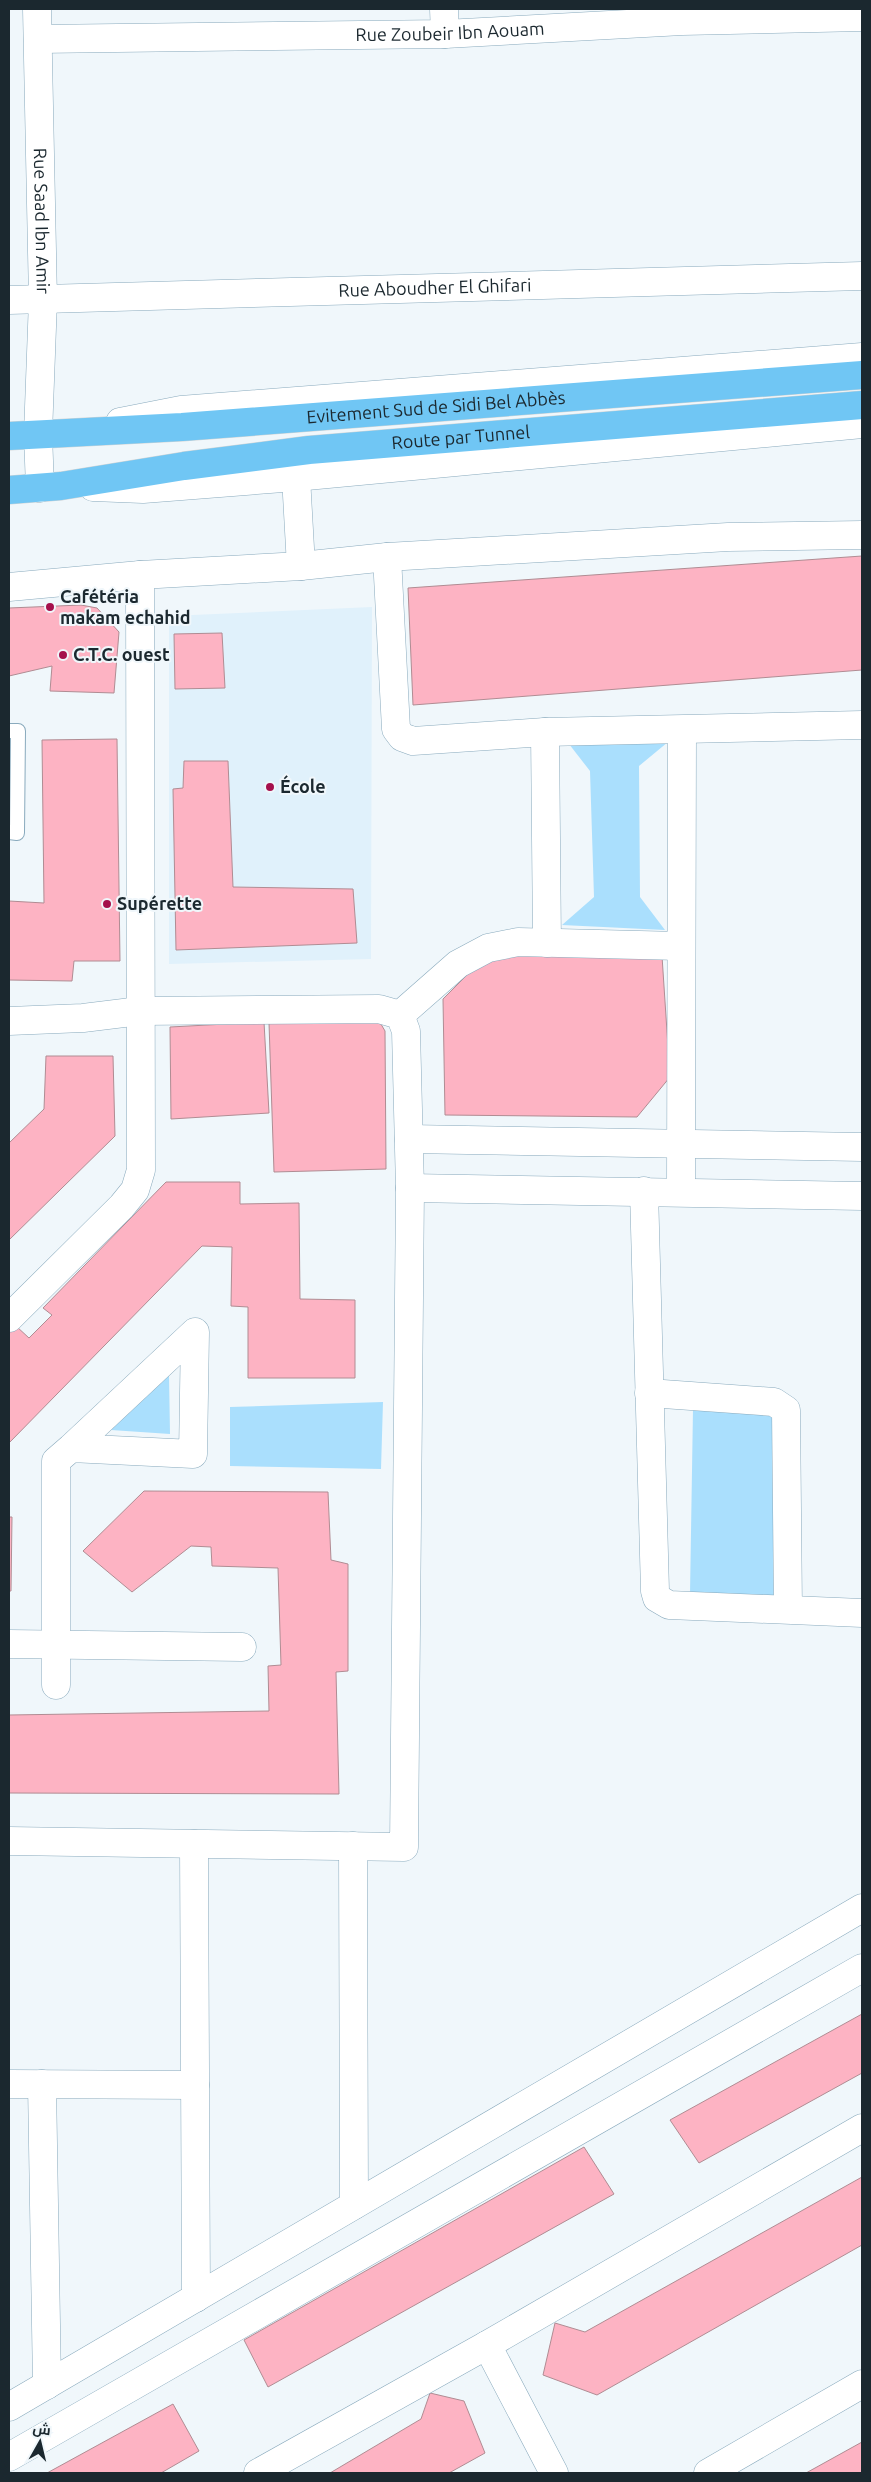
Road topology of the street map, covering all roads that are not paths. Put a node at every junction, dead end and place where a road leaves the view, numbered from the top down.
1 (37, 9) edge
2 (682, 15) edge
3 (862, 17) edge
4 (445, 21) edge
5 (38, 39) junction
6 (862, 276) edge
7 (9, 300) edge
8 (43, 300) junction
9 (862, 357) edge
10 (862, 375) edge
11 (862, 404) edge
12 (862, 424) edge
13 (67, 432) junction
14 (38, 434) junction
15 (9, 436) edge
16 (296, 477) junction
17 (51, 487) junction
18 (9, 490) edge
19 (862, 535) edge
20 (387, 556) junction
21 (301, 566) junction
22 (140, 576) junction
23 (9, 587) edge
24 (862, 725) edge
25 (682, 730) junction
26 (9, 731) edge
27 (545, 732) junction
28 (9, 832) edge
29 (547, 943) junction
30 (680, 946) junction
31 (140, 1011) junction
32 (400, 1015) junction
33 (9, 1021) edge
34 (409, 1139) junction
35 (680, 1144) junction
36 (862, 1147) edge
37 (410, 1188) junction
38 (644, 1191) junction
39 (681, 1191) junction
40 (862, 1196) edge
41 (9, 1318) edge
42 (649, 1393) junction
43 (71, 1448) junction
44 (788, 1609) junction
45 (862, 1613) edge
46 (9, 1644) edge
47 (56, 1644) junction
48 (242, 1647) dead end
49 (56, 1685) dead end
50 (9, 1841) edge
51 (194, 1844) junction
52 (353, 1846) junction
53 (862, 1908) edge
54 (862, 1968) edge
55 (9, 2084) edge
56 (42, 2084) junction
57 (194, 2085) junction
58 (862, 2128) edge
59 (354, 2205) junction
60 (196, 2298) junction
61 (488, 2345) junction
62 (862, 2384) edge
63 (47, 2385) junction
64 (9, 2408) edge
65 (9, 2457) edge
66 (258, 2473) edge
67 (554, 2473) edge
68 (708, 2473) edge

1 - 5 street, Rue Saad Ibn Amir
2 - 3 street, Rue Zoubeir Ibn Aouam
2 - 4 street, Rue Zoubeir Ibn Aouam
4 - 5 street, Rue Zoubeir Ibn Aouam
5 - 8 street, Rue Saad Ibn Amir
6 - 8 street, Rue Aboudher El Ghifari
7 - 8 street, Rue Aboudher El Ghifari
8 - 14 street, Rue Saad Ibn Amir
9 - 13 street
10 - 13 highway, Evitement Sud de Sidi Bel Abbès
11 - 17 highway, Route par Tunnel
12 - 16 street
13 - 14 highway, Evitement Sud de Sidi Bel Abbès
14 - 15 highway, Evitement Sud de Sidi Bel Abbès
14 - 17 street, Rue Saad Ibn Amir
16 - 17 street
16 - 21 street
17 - 18 highway
19 - 20 street
20 - 21 street
20 - 27 street
21 - 22 street
22 - 23 street
22 - 31 street
24 - 25 street
25 - 27 street
25 - 30 street
26 - 28 lane
27 - 29 street
29 - 30 street
29 - 32 street
30 - 35 street
31 - 32 street
31 - 33 street
31 - 41 street
32 - 34 street
34 - 35 street
34 - 37 street
35 - 36 street
35 - 39 street
37 - 38 street
37 - 52 street
38 - 39 street
38 - 42 street
39 - 40 street
42 - 44 street
42 - 44 street
43 - 43 street
43 - 47 street
44 - 45 street
46 - 47 street
47 - 48 street
47 - 49 street
50 - 51 street
51 - 52 street
51 - 57 street
52 - 59 street
53 - 59 street
54 - 65 street
55 - 56 street
56 - 57 street
56 - 63 street
57 - 60 street
58 - 61 street
59 - 60 street
60 - 63 street
61 - 66 street
61 - 67 street
62 - 68 street
63 - 64 street

